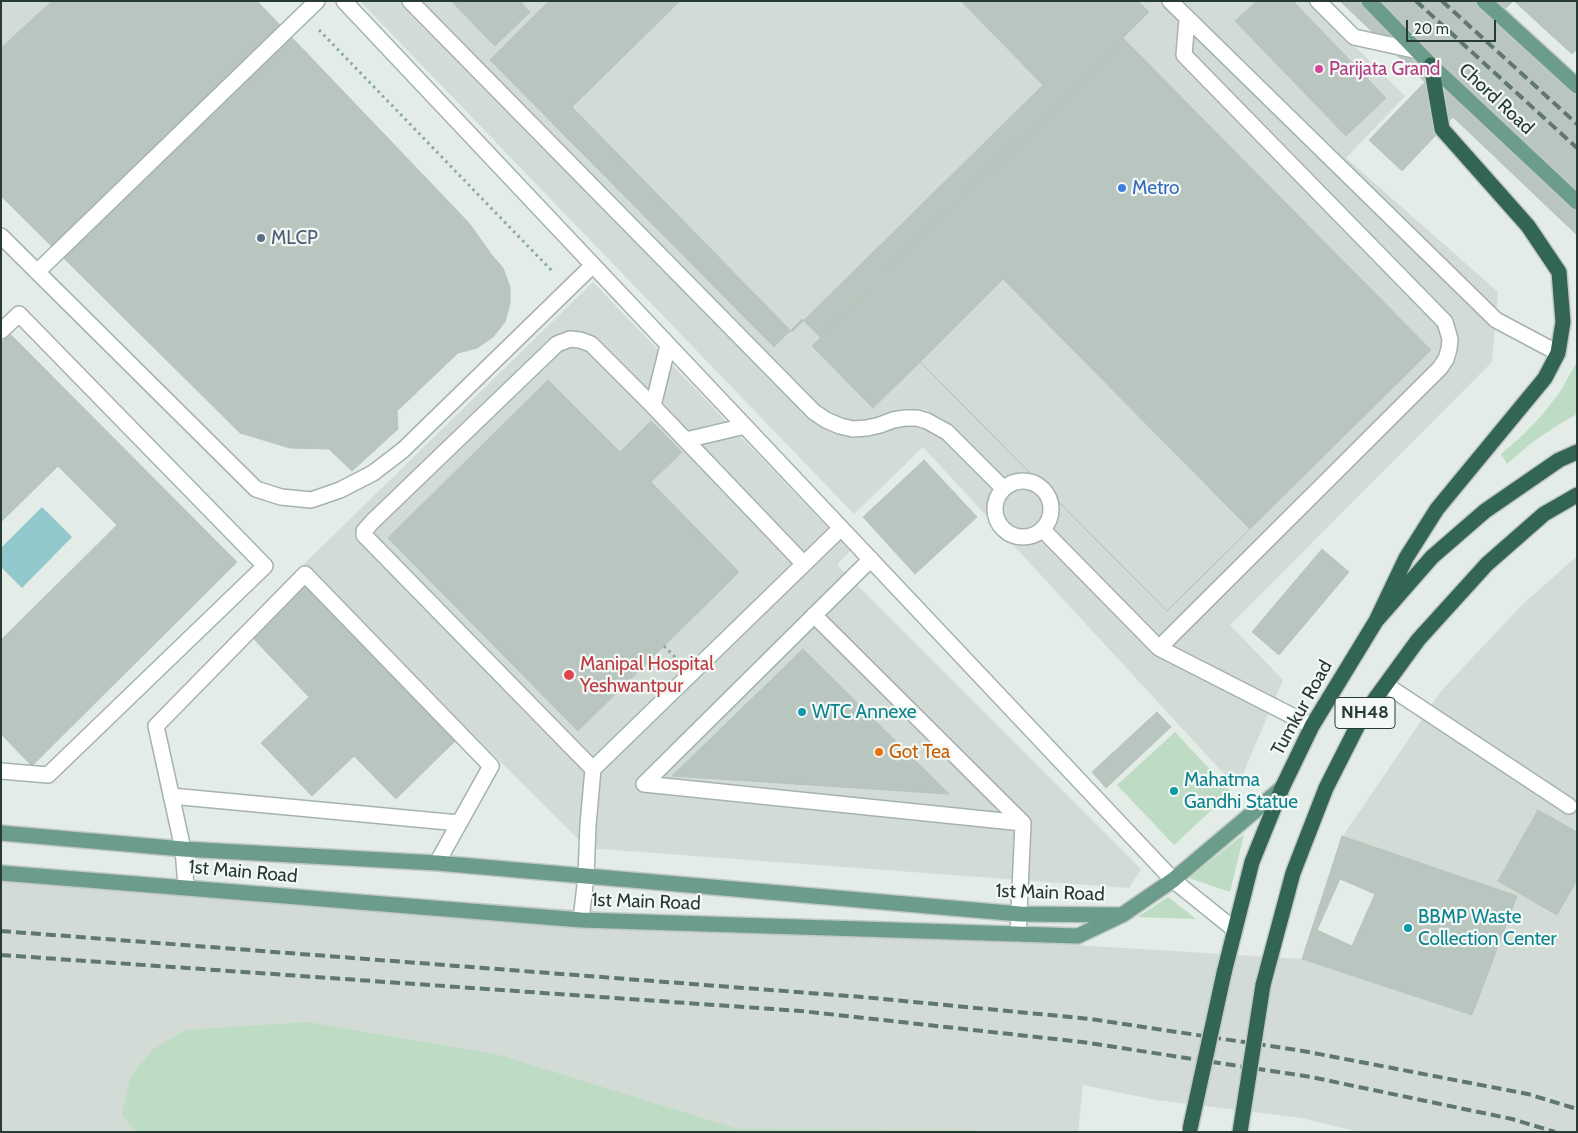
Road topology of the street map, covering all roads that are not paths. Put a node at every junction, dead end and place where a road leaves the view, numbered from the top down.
1 (316, 1) edge
2 (344, 1) edge
3 (410, 1) edge
4 (1170, 1) edge
5 (1318, 1) edge
6 (1369, 1) edge
7 (1484, 1) edge
8 (1187, 19) junction
9 (1418, 51) junction
10 (1432, 65) junction
11 (1577, 86) edge
12 (1577, 202) edge
13 (1, 236) edge
14 (593, 265) junction
15 (37, 272) junction
16 (1, 331) edge
17 (668, 345) junction
18 (1558, 353) junction
19 (653, 406) junction
20 (744, 426) junction
21 (686, 440) junction
22 (1577, 452) edge
23 (1003, 488) junction
24 (1572, 500) edge
25 (841, 528) junction
26 (1042, 529) junction
27 (871, 560) junction
28 (804, 564) junction
29 (814, 615) junction
30 (1376, 621) junction
31 (1159, 648) junction
32 (1386, 685) junction
33 (1312, 726) junction
34 (593, 769) junction
35 (1, 771) edge
36 (1282, 788) junction
37 (171, 796) junction
38 (1569, 806) dead end
39 (459, 823) junction
40 (1023, 823) junction
41 (1, 833) edge
42 (183, 849) junction
43 (437, 863) junction
44 (1, 872) edge
45 (586, 876) junction
46 (1173, 880) junction
47 (186, 888) junction
48 (1020, 914) junction
49 (1122, 915) junction
50 (582, 920) junction
51 (1236, 930) junction
52 (1018, 934) junction
53 (1190, 1130) edge
54 (1240, 1132) edge

1 - 15 lane
2 - 14 lane
3 - 23 lane
4 - 8 lane
5 - 9 lane
6 - 9 main road, Chord Road
7 - 11 main road
8 - 18 lane
8 - 31 lane
9 - 10 main road, Chord Road
10 - 12 main road, Chord Road
10 - 18 highway
13 - 15 lane
14 - 15 lane
14 - 17 lane
16 - 35 lane
17 - 19 lane
17 - 20 lane
18 - 30 highway
19 - 21 lane
19 - 34 lane
20 - 21 lane
20 - 25 lane
21 - 28 lane
22 - 30 highway, Tumkur Road / NH48
23 - 26 lane
23 - 26 lane
24 - 32 highway, NH48
25 - 27 lane
25 - 28 lane
26 - 31 lane
27 - 29 lane
27 - 46 lane
28 - 34 lane
29 - 40 lane
29 - 40 lane
30 - 33 highway, Tumkur Road / NH48
31 - 33 lane
32 - 38 lane
32 - 54 highway, NH48, bridge
33 - 36 highway, Tumkur Road / NH48
34 - 45 lane
36 - 46 main road
36 - 51 highway, Tumkur Road / NH48
37 - 39 lane
37 - 39 lane
37 - 42 lane
39 - 43 lane
40 - 48 lane
41 - 42 main road, 1st Main Road
42 - 43 main road, 1st Main Road
42 - 47 lane
43 - 45 main road, 1st Main Road
44 - 47 main road, 1st Main Road
45 - 48 main road, 1st Main Road
45 - 50 lane
46 - 49 main road
46 - 51 lane
47 - 50 main road, 1st Main Road
48 - 49 main road, 1st Main Road
48 - 52 lane
49 - 52 main road, 1st Main Road
50 - 52 main road, 1st Main Road
51 - 53 highway, Tumkur Road / NH48, bridge

